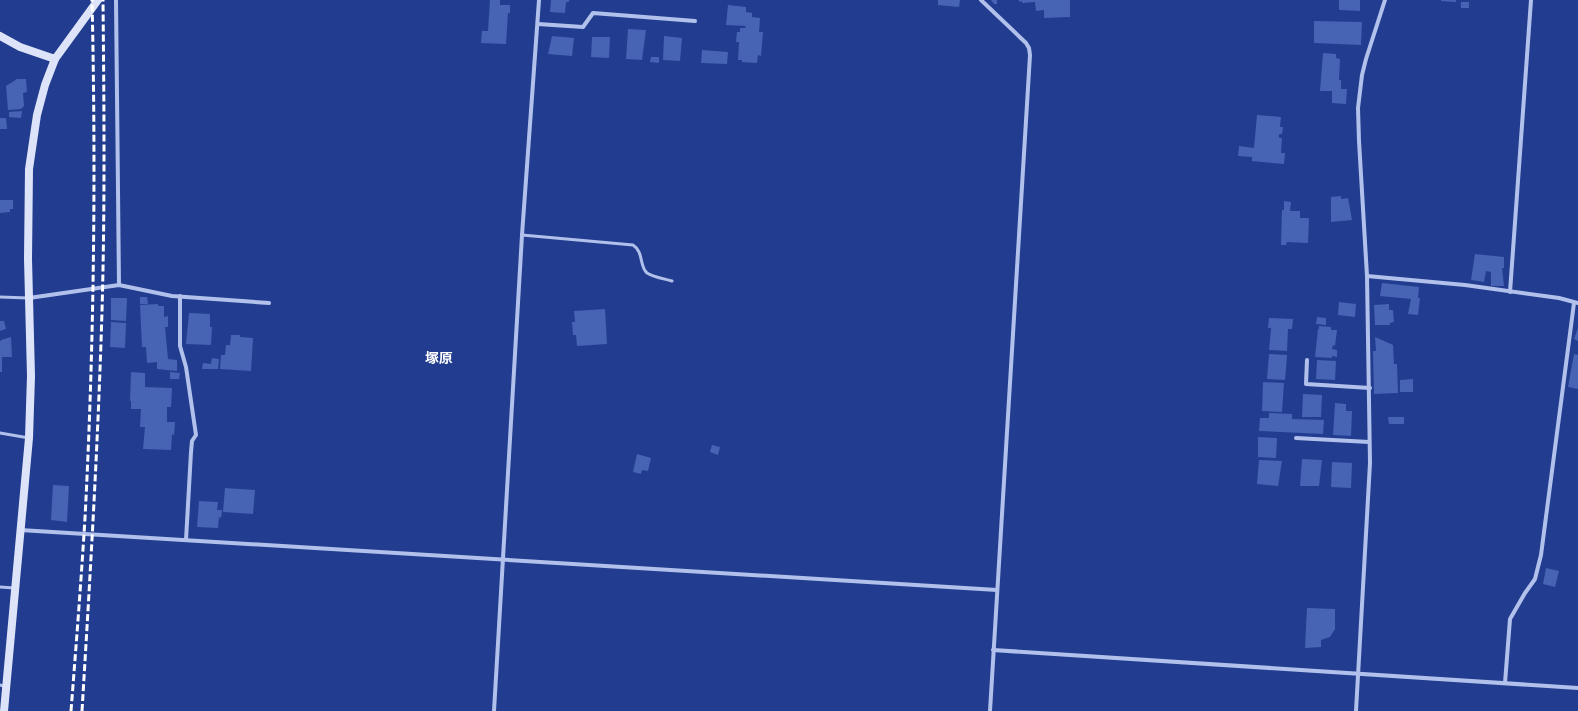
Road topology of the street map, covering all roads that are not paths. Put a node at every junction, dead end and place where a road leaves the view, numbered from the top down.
1 (116, 0) edge
2 (539, 0) edge
3 (981, 0) edge
4 (1385, 0) edge
5 (1531, 0) edge
6 (96, 1) edge
7 (695, 21) dead end
8 (538, 24) junction
9 (0, 36) edge
10 (54, 59) junction
11 (522, 236) junction
12 (1367, 276) junction
13 (672, 281) dead end
14 (118, 285) junction
15 (1510, 292) junction
16 (180, 296) junction
17 (0, 297) edge
18 (28, 298) junction
19 (270, 303) dead end
20 (1576, 303) edge
21 (1307, 360) dead end
22 (1370, 388) junction
23 (0, 433) edge
24 (29, 438) junction
25 (1296, 438) dead end
26 (1369, 442) junction
27 (20, 530) junction
28 (186, 540) junction
29 (504, 559) junction
30 (0, 587) edge
31 (14, 588) junction
32 (997, 590) junction
33 (993, 650) junction
34 (1358, 674) junction
35 (1505, 683) junction
36 (3, 686) edge
37 (1578, 688) edge
38 (4, 711) edge
39 (494, 711) edge
40 (990, 711) edge
41 (1356, 711) edge

1 - 14 street
2 - 8 street
3 - 32 street
4 - 12 street
5 - 15 street
6 - 10 street
7 - 8 street
8 - 11 street
9 - 10 street
10 - 18 street
11 - 13 lane
11 - 29 street
12 - 15 street
12 - 22 street
14 - 16 street
14 - 18 street
15 - 20 street
16 - 19 street
16 - 28 street
17 - 18 lane
18 - 24 street
20 - 35 street
21 - 22 street
22 - 26 street
23 - 24 lane
24 - 27 street
25 - 26 street
26 - 34 street
27 - 28 street
27 - 31 street
28 - 29 street
29 - 32 street
29 - 39 street
30 - 31 lane
31 - 36 street
32 - 33 street
33 - 34 street
33 - 40 street
34 - 35 street
34 - 41 street
35 - 37 street
36 - 38 street

